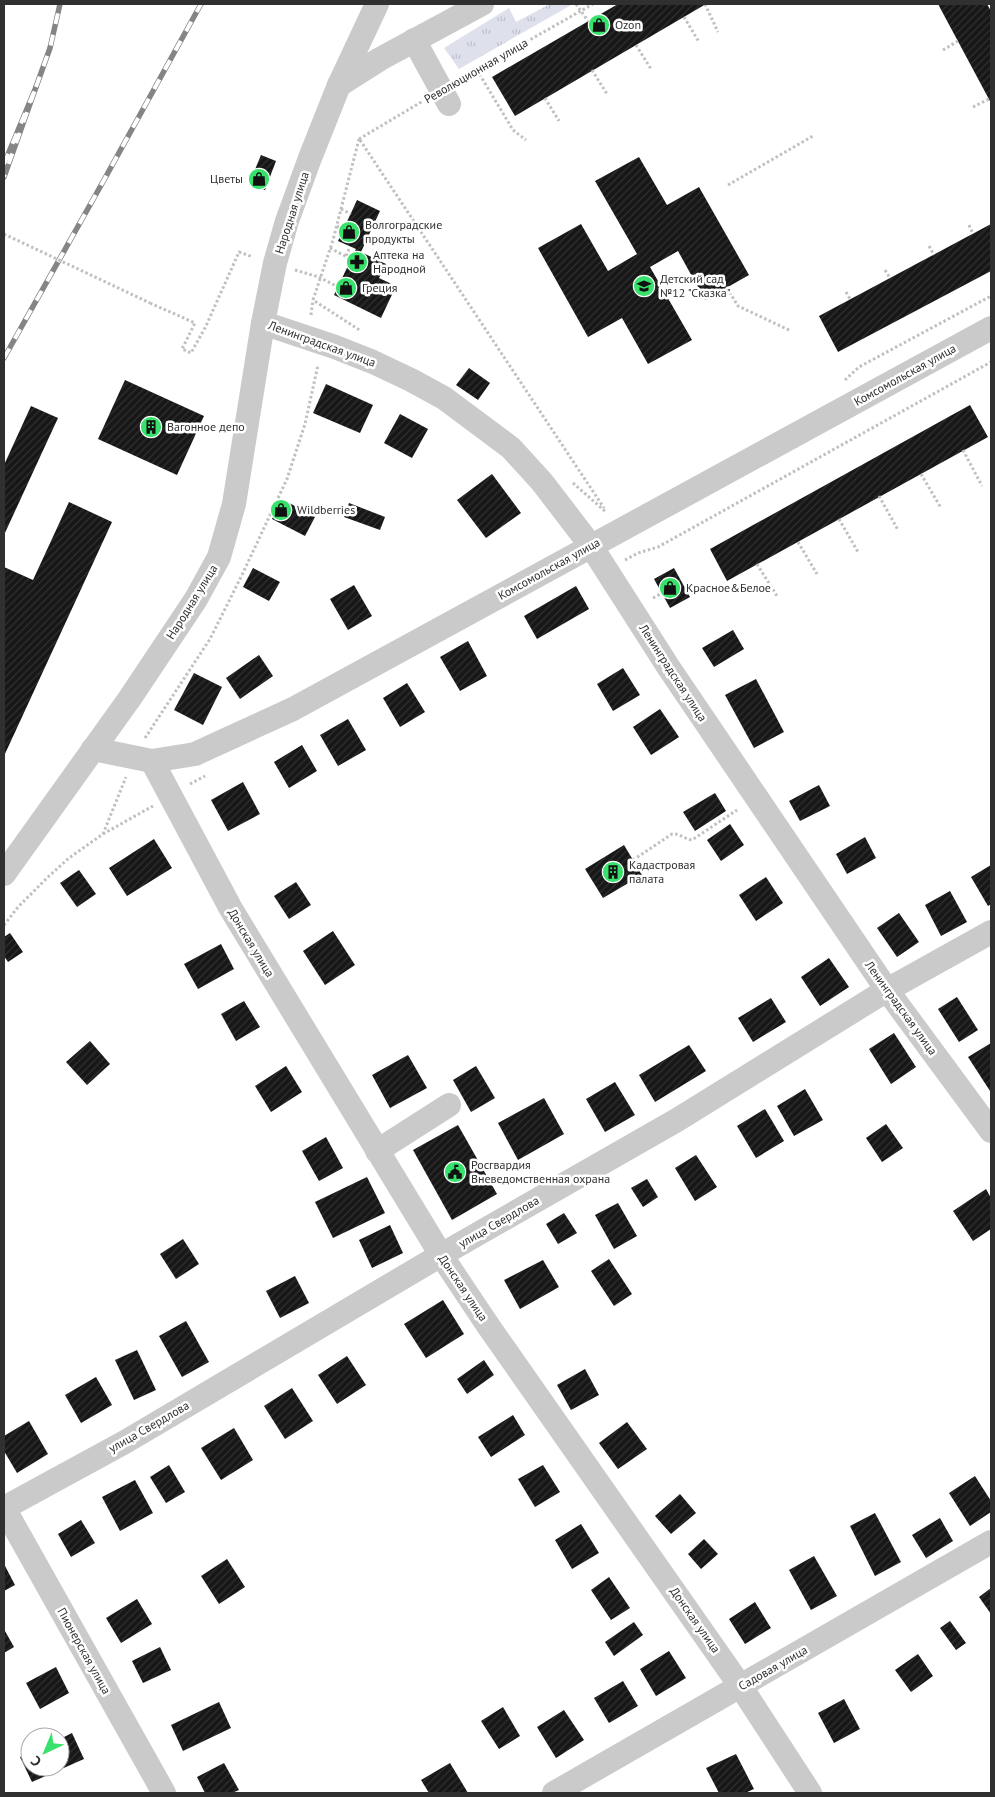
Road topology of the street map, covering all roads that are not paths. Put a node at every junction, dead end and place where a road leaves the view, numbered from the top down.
1 (377, 4) edge
2 (482, 4) edge
3 (414, 40) junction
4 (339, 85) junction
5 (445, 97) road end
6 (263, 323) junction
7 (991, 328) edge
8 (591, 546) junction
9 (93, 750) junction
10 (152, 761) junction
11 (4, 874) edge
12 (991, 932) edge
13 (887, 990) junction
14 (449, 1105) dead end
15 (991, 1131) edge
16 (377, 1151) junction
17 (441, 1256) junction
18 (4, 1508) edge
19 (991, 1542) edge
20 (741, 1687) junction
21 (164, 1793) edge
22 (554, 1793) edge
23 (810, 1793) edge

1 - 4 street, Народная улица
2 - 3 street
3 - 4 street
3 - 5 street
4 - 6 street, Народная улица
6 - 8 street, Ленинградская улица
6 - 9 street, Народная улица
7 - 8 street, Комсомольская улица
8 - 10 street, Комсомольская улица
8 - 13 street, Ленинградская улица
9 - 10 street, Комсомольская улица
9 - 11 street, Народная улица
10 - 16 street, Донская улица
12 - 13 street, улица Свердлова
13 - 15 street, Ленинградская улица
13 - 17 street, улица Свердлова
14 - 16 street
16 - 17 street, Донская улица
17 - 18 street, улица Свердлова
17 - 20 street, Донская улица
18 - 21 street, Пионерская улица
19 - 20 street, Садовая улица
20 - 22 street, Садовая улица
20 - 23 street, Донская улица

